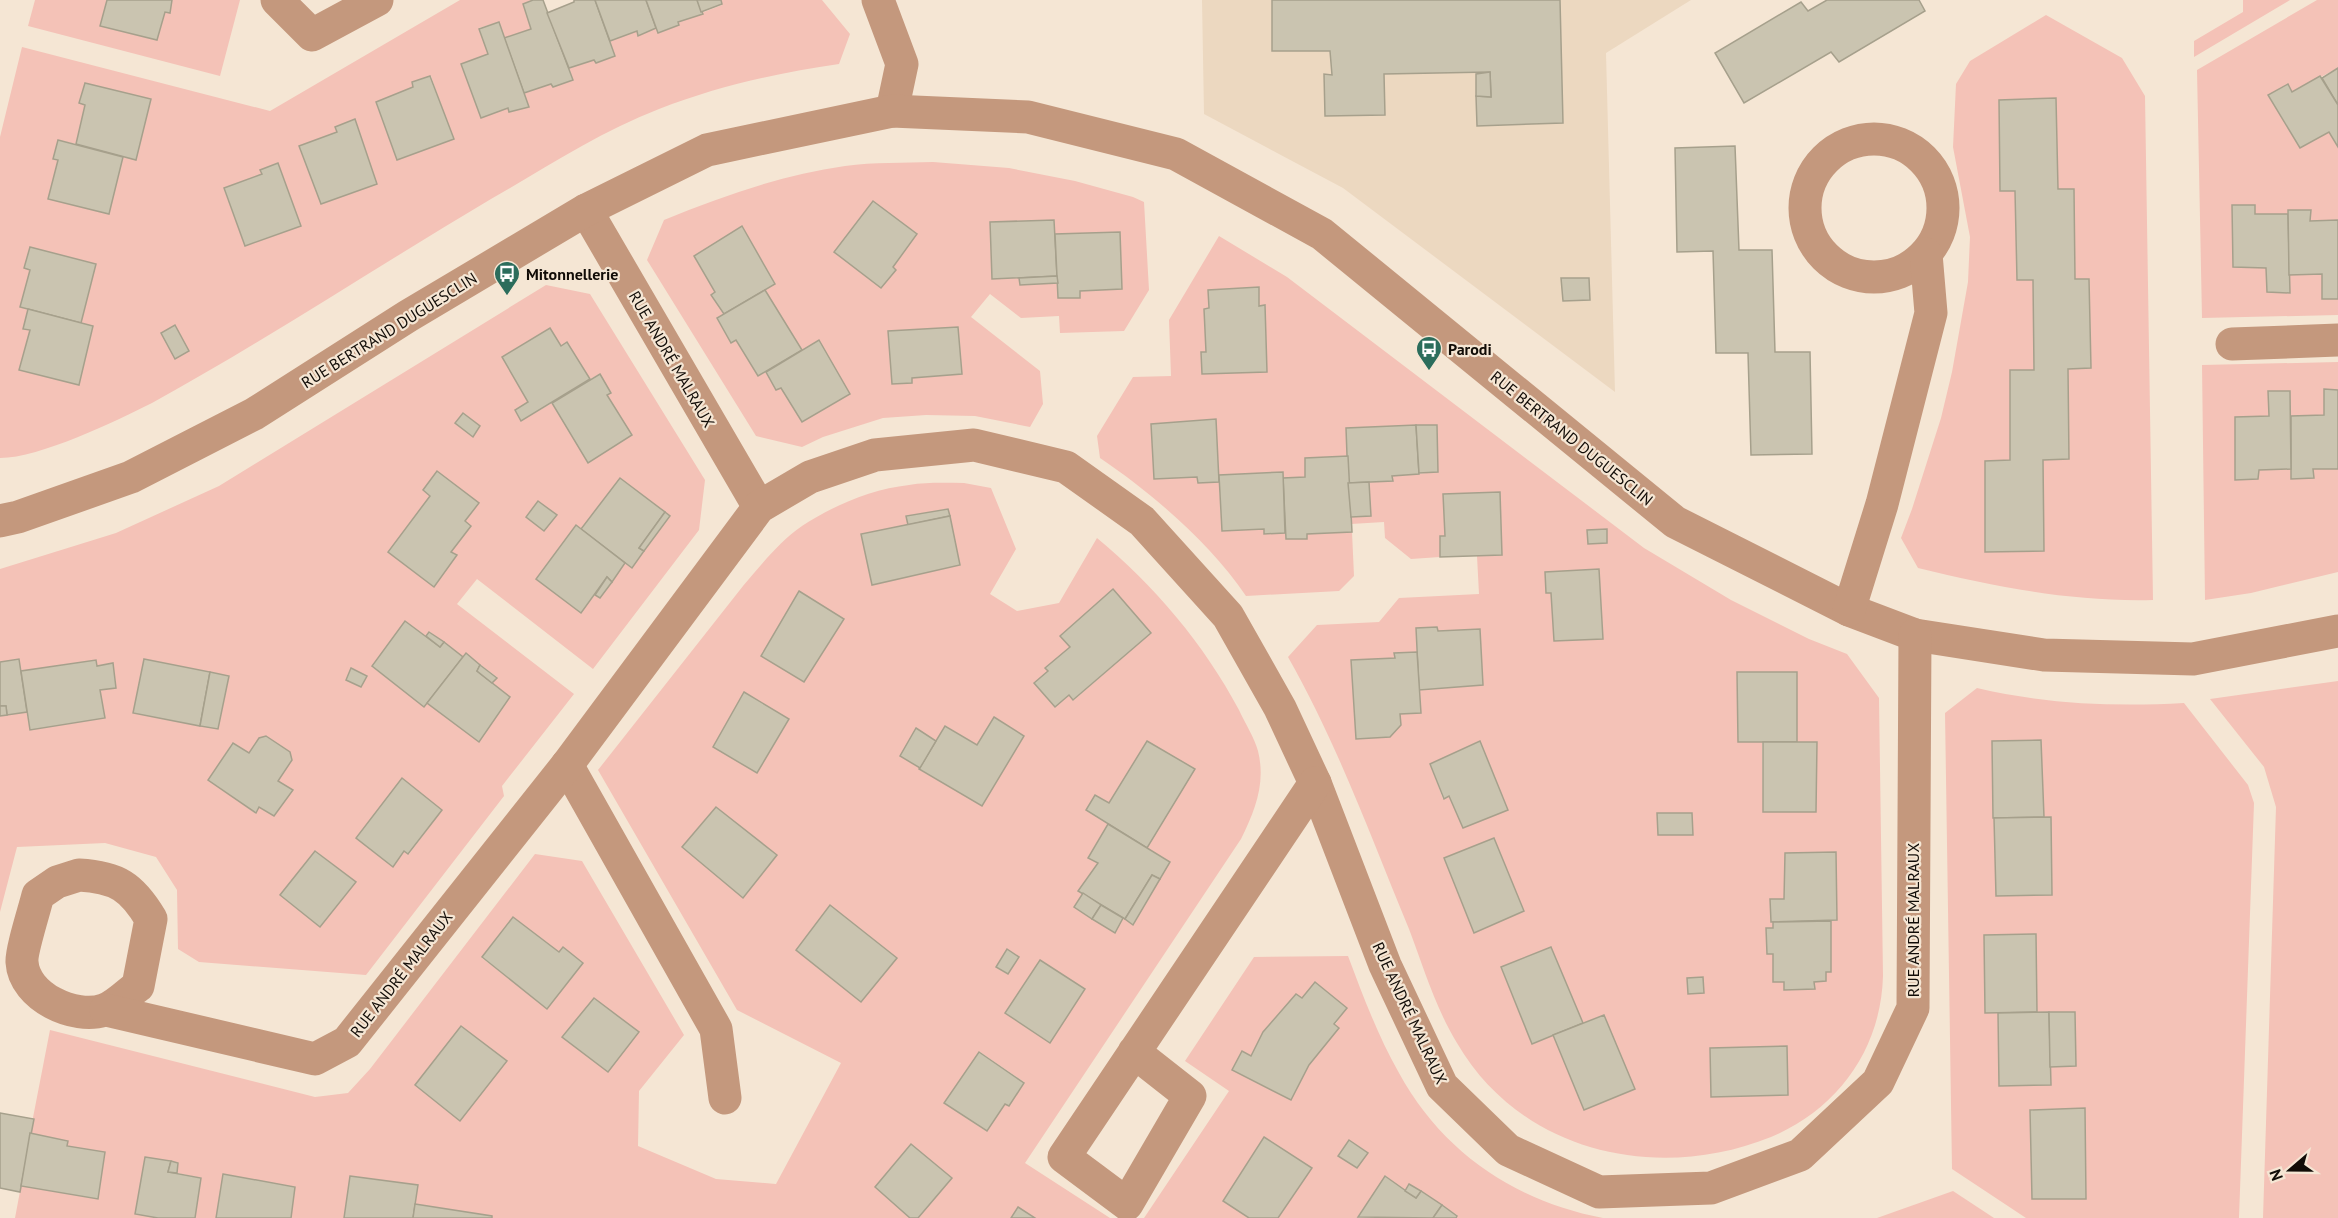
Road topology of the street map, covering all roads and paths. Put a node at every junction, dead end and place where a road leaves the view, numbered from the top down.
1 (277, 0) edge
2 (377, 0) edge
3 (878, 0) edge
4 (891, 111) junction
5 (586, 210) junction
6 (1926, 254) junction
7 (2338, 340) edge
8 (2232, 344) dead end
9 (759, 507) junction
10 (0, 521) edge
11 (1849, 610) junction
12 (2338, 631) edge
13 (1915, 635) junction
14 (567, 765) junction
15 (1315, 783) junction
16 (106, 1010) junction
17 (1134, 1052) dead end
18 (725, 1098) dead end

1 - 2 street
3 - 4 street
4 - 5 street, RUE BERTRAND DUGUESCLIN
4 - 11 street, RUE BERTRAND DUGUESCLIN
5 - 9 street, RUE ANDRÉ MALRAUX
5 - 10 street, RUE BERTRAND DUGUESCLIN
6 - 6 street
6 - 11 street
7 - 8 street
9 - 14 street, RUE ANDRÉ MALRAUX
9 - 15 street, RUE ANDRÉ MALRAUX
11 - 13 street, RUE BERTRAND DUGUESCLIN
12 - 13 street, RUE BERTRAND DUGUESCLIN
13 - 15 street, RUE ANDRÉ MALRAUX
14 - 16 street, RUE ANDRÉ MALRAUX
14 - 18 street
15 - 17 street
16 - 16 street, RUE ANDRÉ MALRAUX

